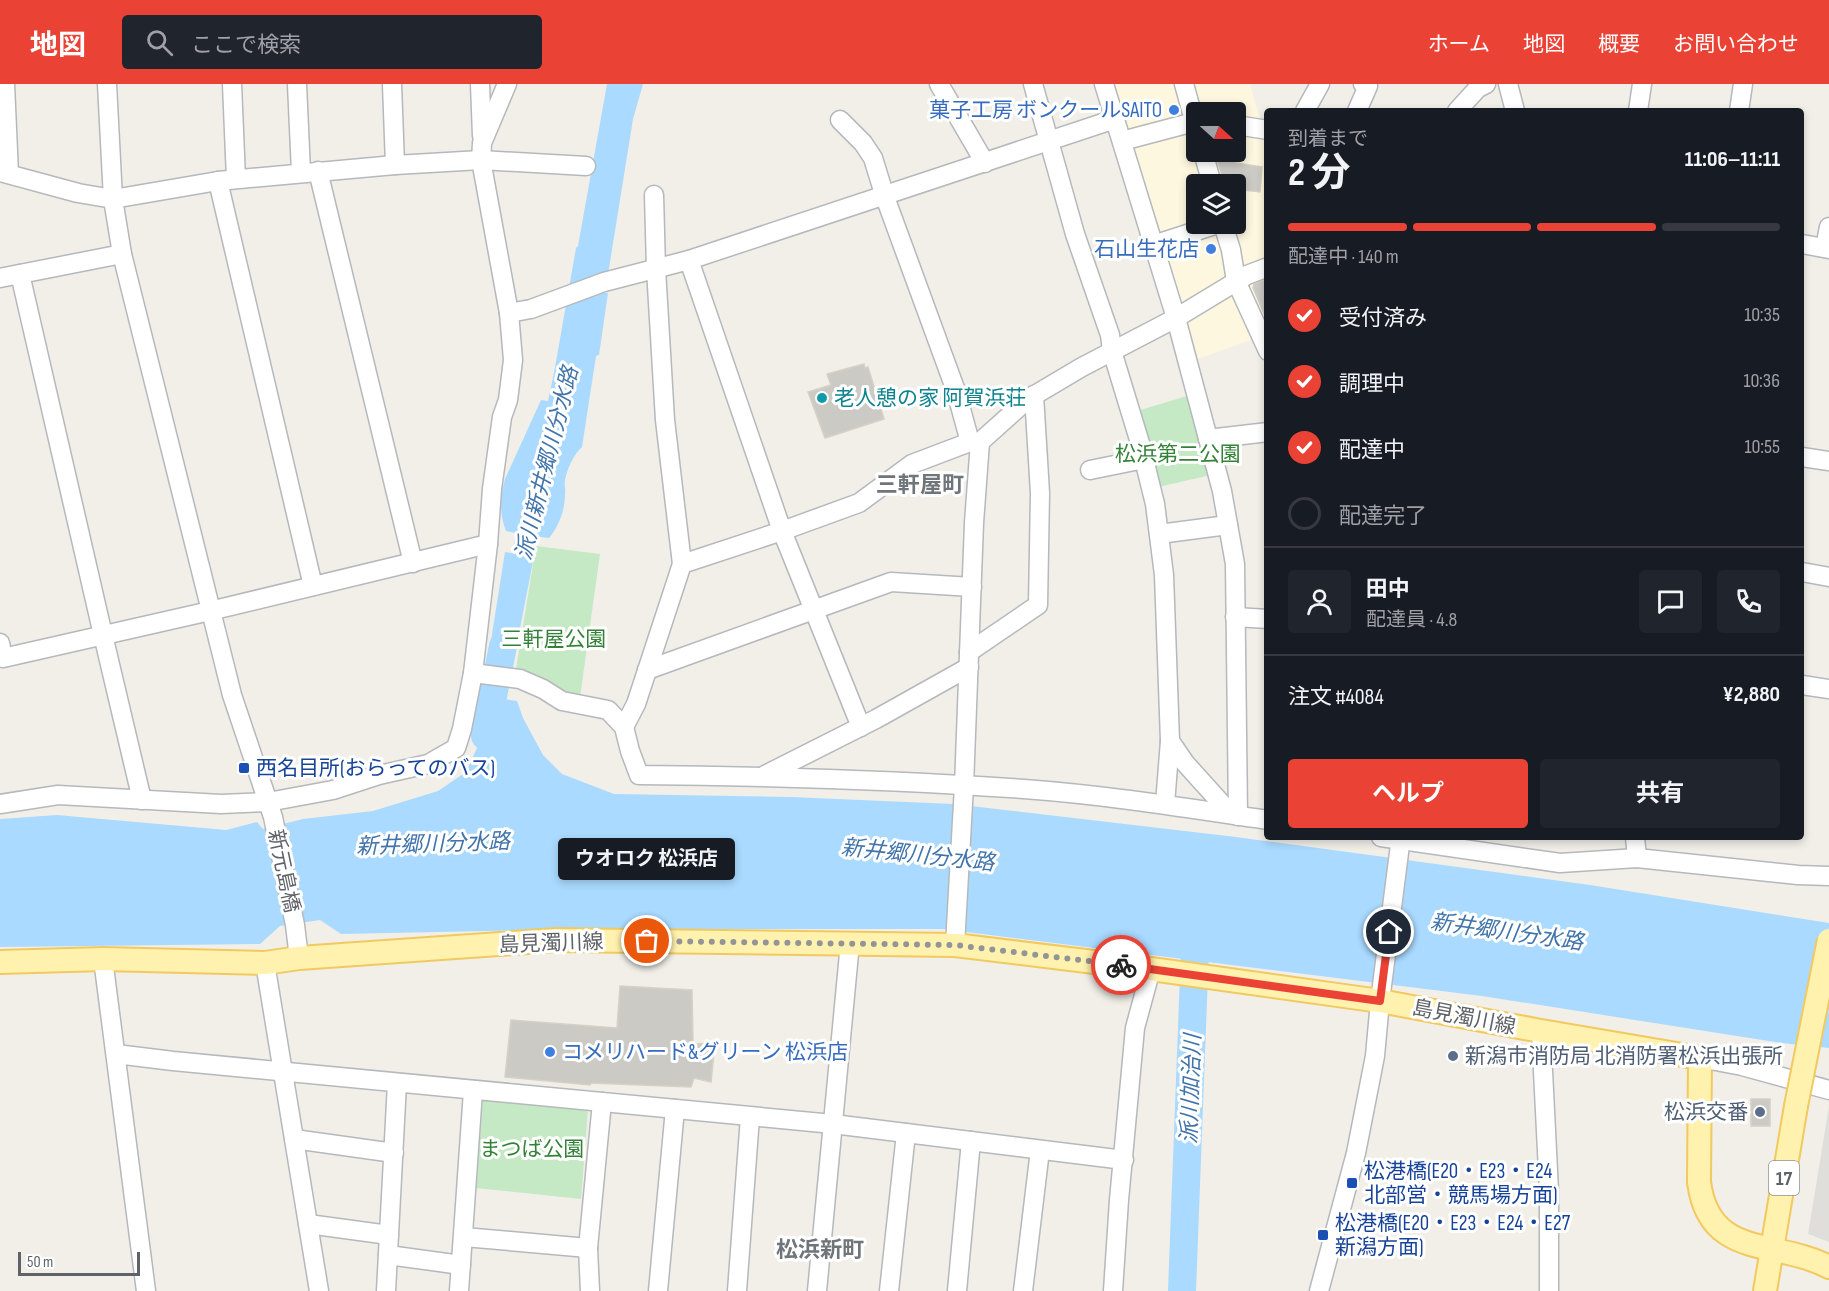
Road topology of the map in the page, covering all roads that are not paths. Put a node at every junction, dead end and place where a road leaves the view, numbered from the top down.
1 (5, 84) edge
2 (108, 84) edge
3 (232, 84) edge
4 (297, 84) edge
5 (392, 84) edge
6 (480, 84) edge
7 (507, 84) edge
8 (939, 84) edge
9 (1033, 84) edge
10 (1104, 84) edge
11 (1184, 84) edge
12 (1320, 84) edge
13 (1363, 84) edge
14 (1484, 84) edge
15 (1508, 84) edge
16 (1642, 84) edge
17 (1743, 84) edge
18 (1189, 102) edge
19 (1307, 108) edge
20 (1358, 108) edge
21 (1460, 108) edge
22 (1514, 108) edge
23 (1638, 108) edge
24 (1739, 108) edge
25 (1115, 119) junction
26 (840, 120) dead end
27 (1246, 127) edge
28 (1186, 128) edge
29 (1264, 129) edge
30 (1050, 141) junction
31 (1122, 141) junction
32 (482, 151) junction
33 (985, 163) junction
34 (395, 165) junction
35 (586, 166) dead end
36 (310, 172) junction
37 (4, 173) edge
38 (227, 180) junction
39 (654, 195) dead end
40 (885, 197) junction
41 (113, 199) junction
42 (1829, 227) edge
43 (1187, 234) edge
44 (1226, 234) edge
45 (1804, 244) edge
46 (1153, 245) junction
47 (1827, 249) edge
48 (123, 255) junction
49 (689, 260) junction
50 (656, 269) junction
51 (1264, 269) edge
52 (20, 274) junction
53 (0, 278) edge
54 (1236, 281) junction
55 (509, 313) junction
56 (1176, 318) junction
57 (1261, 321) edge
58 (1112, 351) junction
59 (1034, 395) junction
60 (1264, 432) edge
61 (1208, 439) junction
62 (975, 442) junction
63 (1804, 457) edge
64 (1144, 459) junction
65 (1829, 461) edge
66 (1090, 470) dead end
67 (1228, 525) junction
68 (782, 531) junction
69 (1159, 534) junction
70 (488, 544) junction
71 (413, 563) junction
72 (682, 564) junction
73 (1804, 572) edge
74 (1829, 577) edge
75 (313, 586) junction
76 (972, 587) junction
77 (814, 610) junction
78 (210, 611) junction
79 (1235, 617) junction
80 (1264, 619) edge
81 (102, 635) junction
82 (0, 644) edge
83 (969, 659) junction
84 (647, 670) junction
85 (473, 673) junction
86 (1804, 684) edge
87 (1829, 688) edge
88 (624, 727) junction
89 (861, 727) junction
90 (1170, 741) junction
91 (763, 776) junction
92 (964, 793) junction
93 (142, 800) junction
94 (0, 804) edge
95 (1166, 804) junction
96 (270, 810) junction
97 (1234, 815) junction
98 (1264, 819) edge
99 (1401, 840) edge
100 (1426, 840) edge
101 (1635, 840) edge
102 (1477, 844) edge
103 (1637, 858) junction
104 (1829, 876) edge
105 (956, 935) junction
106 (1829, 940) edge
107 (850, 943) junction
108 (299, 958) junction
109 (103, 959) junction
110 (0, 962) edge
111 (265, 963) junction
112 (1151, 969) junction
113 (1380, 1001) junction
114 (1541, 1031) junction
115 (116, 1054) junction
116 (1700, 1058) junction
117 (283, 1071) junction
118 (397, 1083) junction
119 (473, 1090) junction
120 (1829, 1090) edge
121 (602, 1102) junction
122 (675, 1110) junction
123 (750, 1117) junction
124 (833, 1124) junction
125 (906, 1133) junction
126 (294, 1139) junction
127 (971, 1141) junction
128 (1040, 1150) junction
129 (394, 1153) junction
130 (1124, 1160) junction
131 (308, 1224) junction
132 (389, 1234) junction
133 (464, 1237) junction
134 (588, 1248) junction
135 (1771, 1250) junction
136 (388, 1255) junction
137 (461, 1265) junction
138 (1829, 1267) edge
139 (146, 1291) edge
140 (319, 1291) edge
141 (386, 1291) edge
142 (459, 1291) edge
143 (590, 1291) edge
144 (658, 1291) edge
145 (737, 1291) edge
146 (817, 1291) edge
147 (889, 1291) edge
148 (957, 1291) edge
149 (1023, 1291) edge
150 (1113, 1291) edge
151 (1319, 1291) edge
152 (1550, 1291) edge
153 (1765, 1291) edge

1 - 37 street
2 - 41 street, 新元島橋
3 - 38 street
4 - 36 street
5 - 34 street
6 - 32 street
7 - 32 street
8 - 33 street
9 - 30 street
10 - 25 street
11 - 18 street
12 - 19 street
13 - 20 street
14 - 21 street
15 - 22 street
16 - 23 street
17 - 24 street
25 - 30 street
25 - 31 street
26 - 40 street
27 - 29 street
28 - 31 street
30 - 33 street
30 - 58 street
31 - 46 street
32 - 34 street
32 - 35 street
32 - 55 street
33 - 40 street
34 - 36 street
36 - 38 street
36 - 71 street
37 - 41 street
38 - 41 street
38 - 75 street
39 - 50 street
40 - 49 street
40 - 62 street
41 - 48 street, 新元島橋
42 - 47 street
43 - 46 street
44 - 54 street
45 - 47 street
46 - 56 street
48 - 52 street
48 - 78 street, 新元島橋
49 - 50 street
49 - 68 street
50 - 55 street
50 - 72 street
51 - 54 street
52 - 53 street
52 - 81 street
54 - 56 street
54 - 57 street
55 - 70 street
56 - 58 street
56 - 61 street
58 - 59 street
58 - 64 street
59 - 62 street
59 - 83 street
60 - 61 street
61 - 67 street
62 - 68 street
62 - 76 street
63 - 65 street
64 - 66 street
64 - 69 street
67 - 69 street
67 - 79 street
68 - 72 street
68 - 77 street
69 - 90 street
70 - 71 street
70 - 85 street
71 - 75 street
72 - 84 street
73 - 74 street
75 - 78 street
76 - 77 street
76 - 83 street
77 - 84 street
77 - 89 street
78 - 81 street
78 - 96 street, 新元島橋
79 - 80 street
79 - 97 street
81 - 82 street
81 - 93 street
83 - 89 street
83 - 92 street
84 - 88 street
85 - 88 street
85 - 96 street
86 - 87 street
88 - 91 street
89 - 91 street
90 - 95 street
90 - 97 street
91 - 92 street
92 - 95 street
92 - 105 street
93 - 94 street
93 - 96 street
95 - 97 street
96 - 108 street, 新元島橋
97 - 98 street
99 - 113 street
100 - 102 street
101 - 103 street
102 - 103 street
103 - 104 street
105 - 107 main road, 島見濁川線
105 - 112 main road, 島見濁川線
106 - 135 main road, 17, bridge
107 - 108 main road, 島見濁川線
107 - 124 street
108 - 111 main road, 島見濁川線
109 - 110 main road, 島見濁川線
109 - 111 main road, 島見濁川線
109 - 115 street
111 - 117 street
112 - 113 main road, 島見濁川線
112 - 130 street
113 - 114 main road, 島見濁川線
113 - 151 street
114 - 116 main road, 島見濁川線
114 - 152 street
115 - 117 street
115 - 139 street
116 - 120 street
116 - 135 main road
117 - 118 street
117 - 126 street
118 - 119 street
118 - 129 street
119 - 121 street
119 - 133 street
121 - 122 street
121 - 134 street
122 - 123 street
122 - 144 street
123 - 124 street
123 - 145 street
124 - 125 street
124 - 146 street
125 - 127 street
125 - 147 street
126 - 129 street
126 - 131 street
127 - 128 street
127 - 148 street
128 - 130 street
128 - 149 street
129 - 132 street
130 - 150 street
131 - 132 street
131 - 140 street
132 - 136 street
133 - 134 street
133 - 137 street
134 - 143 street
135 - 138 main road
135 - 153 main road, 17
136 - 137 street
136 - 141 street
137 - 142 street

